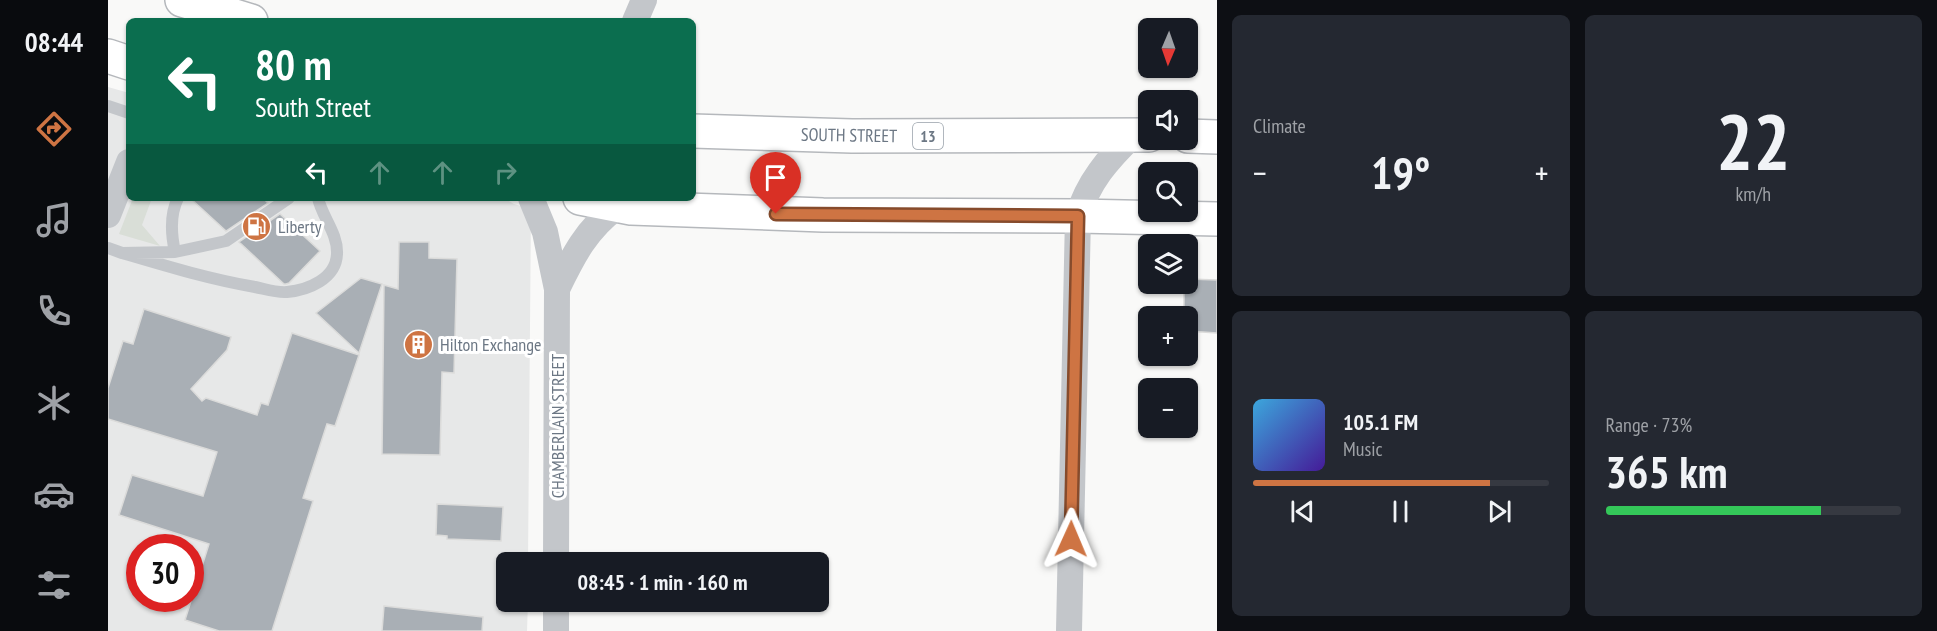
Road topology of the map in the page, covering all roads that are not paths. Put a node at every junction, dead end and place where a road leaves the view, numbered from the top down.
1 (644, 0) edge
2 (185, 8) edge
3 (236, 18) edge
4 (636, 18) edge
5 (644, 18) edge
6 (108, 56) edge
7 (126, 62) edge
8 (108, 106) edge
9 (126, 112) edge
10 (698, 127) edge
11 (1138, 135) edge
12 (1198, 136) edge
13 (1138, 137) edge
14 (1217, 137) edge
15 (126, 170) edge
16 (696, 195) edge
17 (176, 201) edge
18 (284, 201) edge
19 (319, 201) edge
20 (532, 201) edge
21 (592, 201) edge
22 (617, 207) junction
23 (752, 213) junction
24 (108, 215) edge
25 (1078, 216) junction
26 (1217, 219) edge
27 (108, 248) edge
28 (175, 252) junction
29 (122, 253) junction
30 (557, 289) junction
31 (556, 552) edge
32 (556, 612) edge
33 (556, 631) edge
34 (1069, 631) edge

1 - 4 street
1 - 5 street
2 - 3 main road
6 - 7 main road
8 - 9 lane
10 - 11 main road, SOUTH STREET / 13
12 - 14 main road
13 - 25 street
15 - 24 street
16 - 23 main road
17 - 28 lane
18 - 28 lane
19 - 29 lane
20 - 30 street, CHAMBERLAIN STREET
21 - 22 main road
22 - 23 main road
22 - 30 street, CHAMBERLAIN STREET
23 - 25 main road
25 - 26 main road
25 - 34 street
27 - 29 lane
28 - 29 lane
30 - 31 street, CHAMBERLAIN STREET
32 - 33 street

